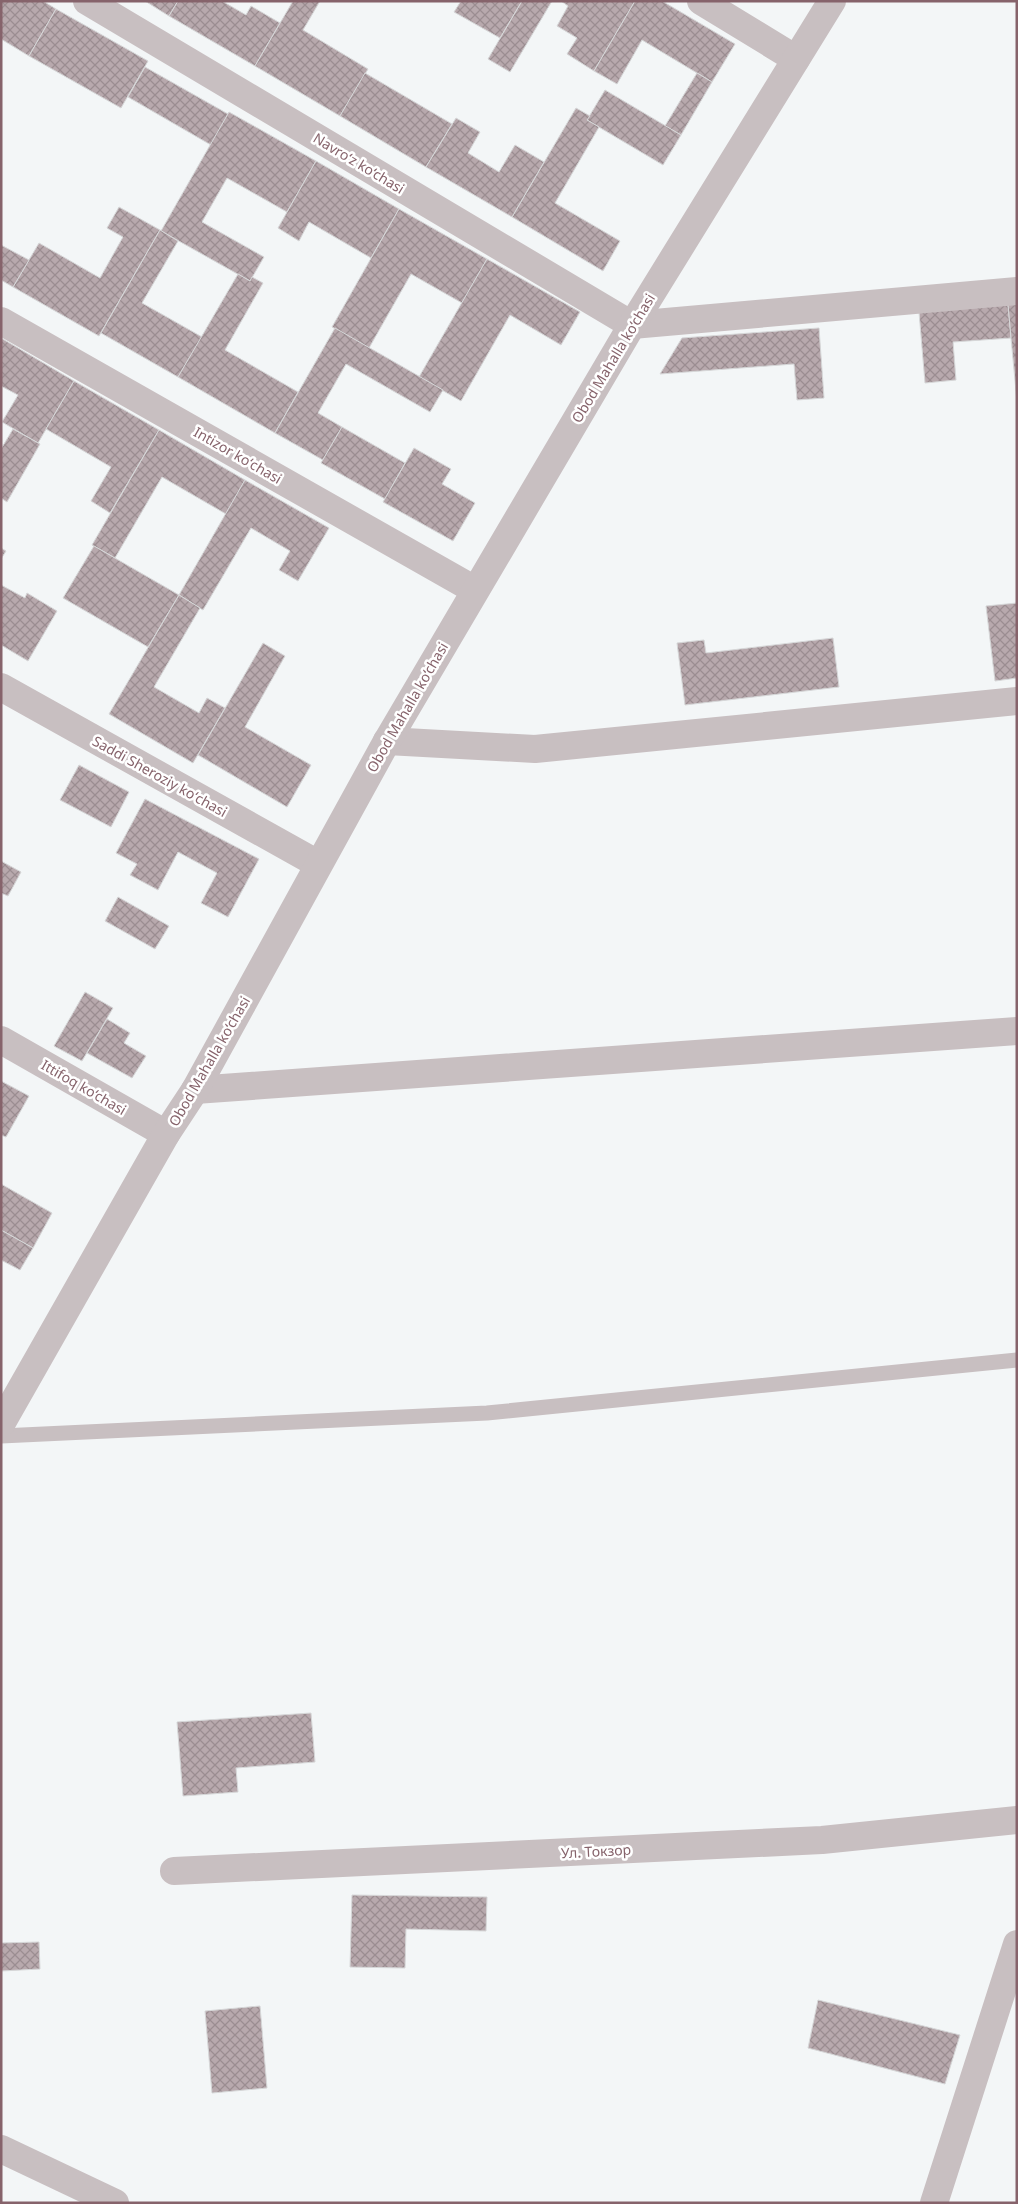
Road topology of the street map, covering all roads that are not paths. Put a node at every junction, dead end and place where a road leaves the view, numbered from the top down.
1 (87, 1) edge
2 (701, 1) edge
3 (832, 1) edge
4 (796, 59) junction
5 (1017, 292) edge
6 (1, 321) edge
7 (632, 324) junction
8 (475, 590) junction
9 (1, 688) edge
10 (1017, 701) edge
11 (387, 741) junction
12 (318, 864) junction
13 (1017, 1031) edge
14 (1, 1040) edge
15 (195, 1090) junction
16 (166, 1134) junction
17 (1017, 1360) edge
18 (5, 1411) edge
19 (1, 1436) edge
20 (1017, 1820) edge
21 (174, 1871) dead end
22 (1017, 1944) edge
23 (1, 2148) edge
24 (115, 2203) edge
25 (934, 2203) edge

1 - 7 street, Navro‘z ko‘chasi
2 - 4 street
3 - 4 street, Obod Mahalla ko‘chasi
4 - 7 street, Obod Mahalla ko‘chasi
5 - 7 street
6 - 8 street, Intizor koʻchasi
7 - 8 street, Obod Mahalla ko‘chasi
8 - 11 street, Obod Mahalla ko‘chasi
9 - 12 street, Saddi Sheroziy koʻchasi
10 - 11 street
11 - 12 street, Obod Mahalla ko‘chasi
12 - 15 street, Obod Mahalla ko‘chasi
13 - 15 street
14 - 16 street, Ittifoq ko‘chasi
15 - 16 street, Obod Mahalla ko‘chasi
16 - 18 street, Obod Mahalla ko‘chasi
17 - 19 lane
20 - 21 street, Ул. Токзор
22 - 25 street
23 - 24 street

